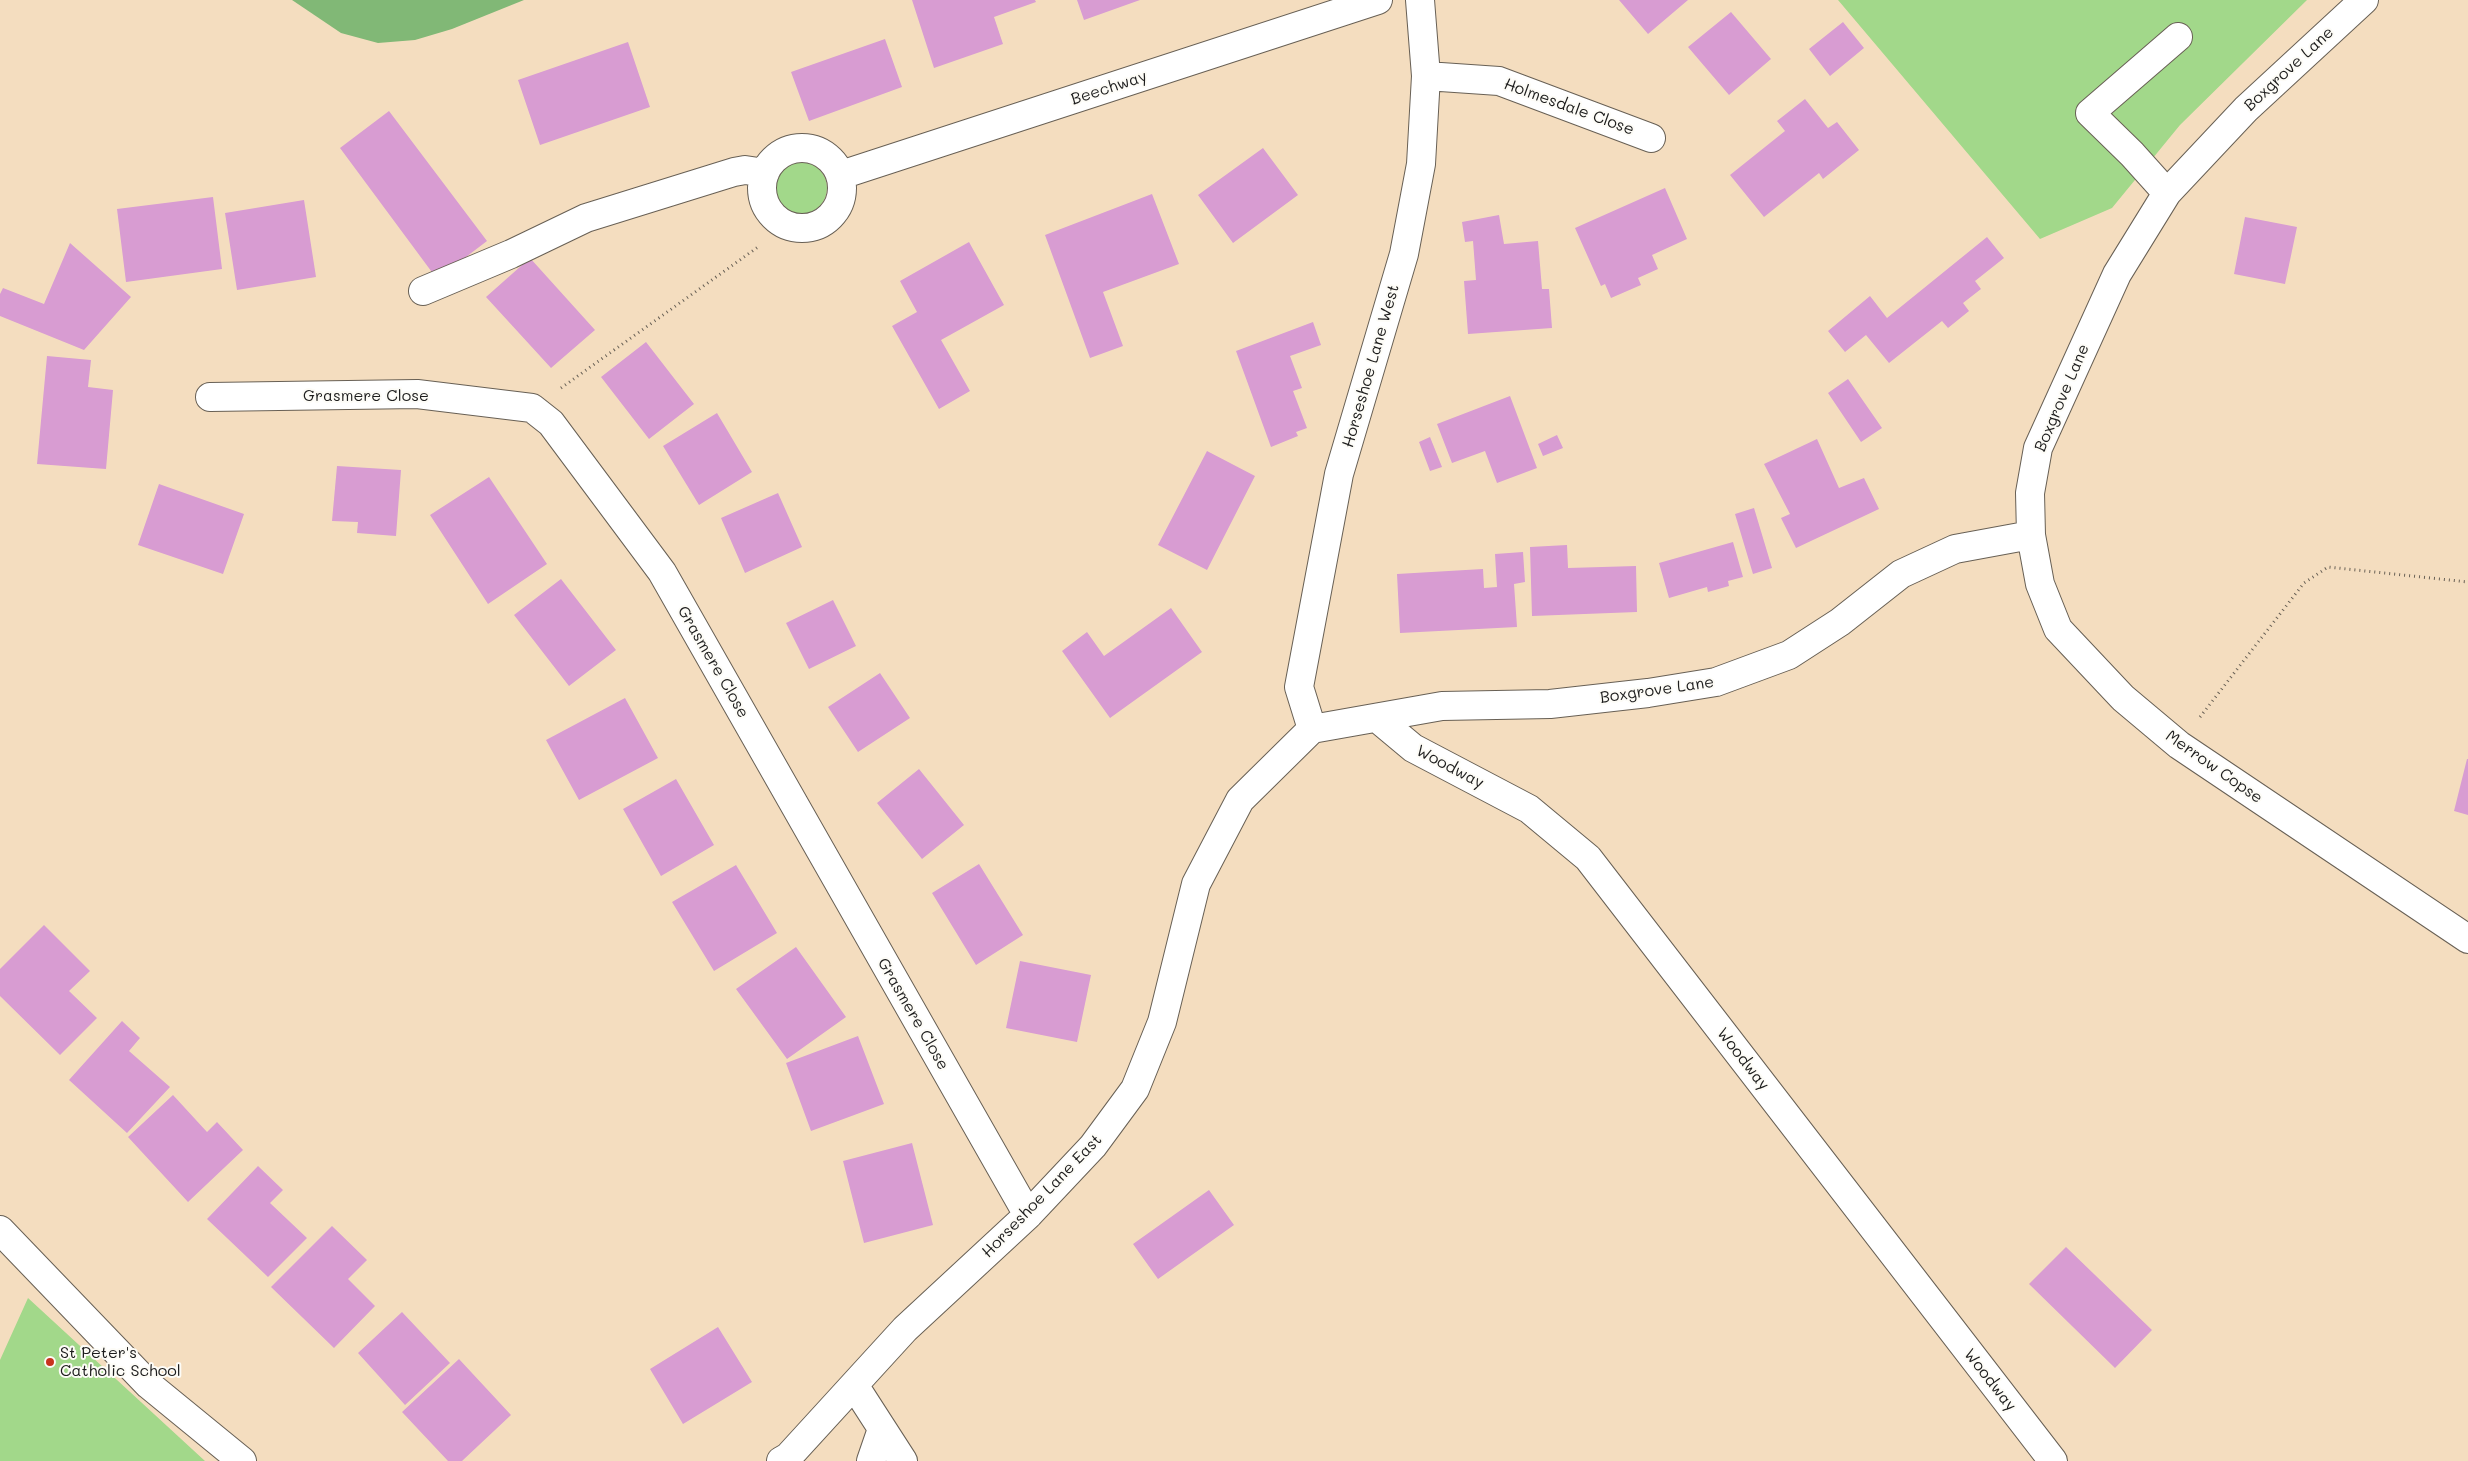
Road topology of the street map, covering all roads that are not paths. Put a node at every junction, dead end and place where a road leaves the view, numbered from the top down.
1 (1378, 0) edge
2 (1420, 0) edge
3 (2364, 0) edge
4 (2178, 37) dead end
5 (1426, 76) junction
6 (1651, 138) dead end
7 (765, 173) junction
8 (841, 176) junction
9 (2167, 193) junction
10 (422, 290) dead end
11 (210, 397) dead end
12 (2031, 535) junction
13 (1377, 718) junction
14 (1312, 729) junction
15 (2468, 939) edge
16 (1028, 1215) junction
17 (1, 1233) edge
18 (854, 1385) junction
19 (882, 1429) junction
20 (242, 1461) edge
21 (781, 1461) edge
22 (871, 1461) edge
23 (903, 1461) edge
24 (2053, 1461) edge

1 - 8 street, Beechway
2 - 5 street, Horseshoe Lane West
3 - 9 street, Boxgrove Lane
4 - 9 street
5 - 6 street, Holmesdale Close
5 - 14 street, Horseshoe Lane West
7 - 8 street
7 - 8 street
7 - 10 street
9 - 12 street, Boxgrove Lane
11 - 16 street, Grasmere Close
12 - 13 street, Boxgrove Lane
12 - 15 street, Merrow Copse
13 - 14 street, Boxgrove Lane
13 - 24 street, Woodway
14 - 16 street, Horseshoe Lane East
16 - 18 street, Horseshoe Lane East
17 - 20 street
18 - 19 street
18 - 21 street, Horseshoe Lane East
19 - 22 street
19 - 23 street

